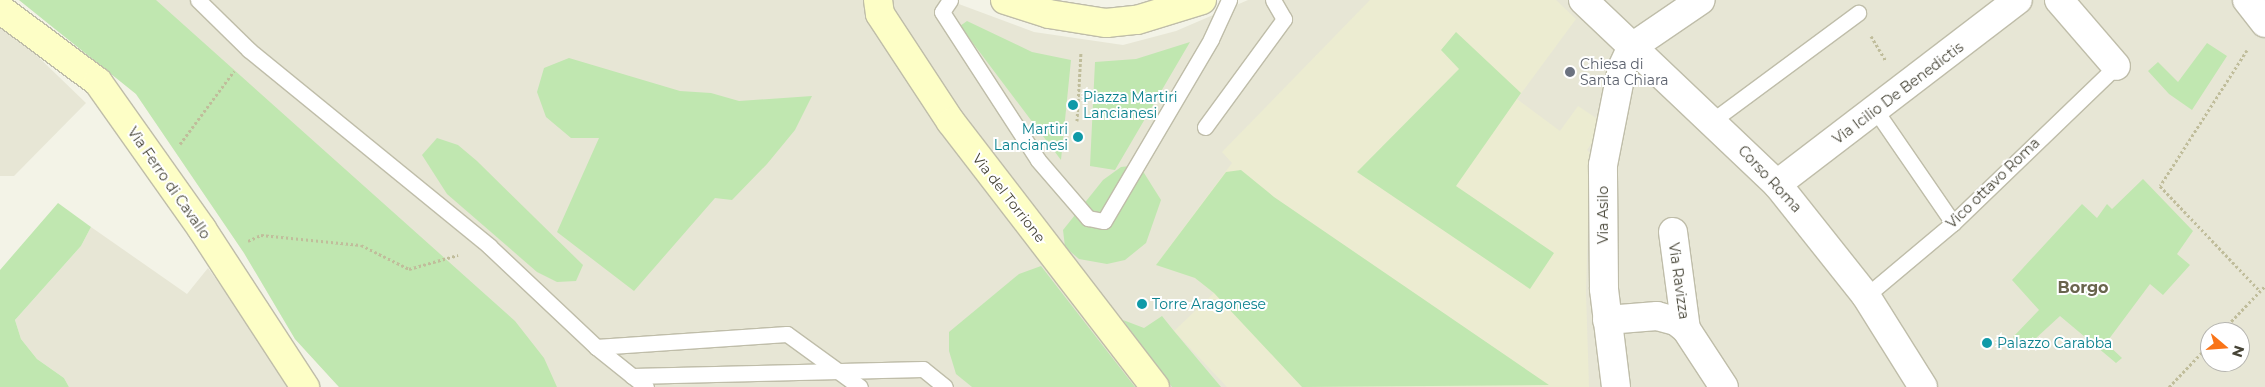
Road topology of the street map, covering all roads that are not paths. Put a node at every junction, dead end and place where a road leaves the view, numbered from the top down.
1 (198, 0) edge
2 (878, 0) edge
3 (950, 0) edge
4 (1005, 0) edge
5 (1202, 0) edge
6 (1229, 0) edge
7 (1273, 0) edge
8 (1583, 0) edge
9 (1701, 0) edge
10 (2018, 0) edge
11 (2059, 0) edge
12 (2247, 0) edge
13 (0, 9) edge
14 (1858, 13) road end
15 (2265, 23) edge
16 (1632, 47) junction
17 (2116, 66) joint
18 (1876, 111) junction
19 (1712, 121) junction
20 (1205, 127) dead end
21 (1777, 184) junction
22 (1952, 223) junction
23 (1673, 232) dead end
24 (1866, 296) junction
25 (1683, 316) junction
26 (1607, 320) junction
27 (596, 347) junction
28 (836, 369) junction
29 (632, 376) junction
30 (305, 387) edge
31 (646, 387) edge
32 (860, 387) edge
33 (944, 387) edge
34 (1155, 387) edge
35 (1616, 387) edge
36 (1724, 387) edge
37 (1922, 387) edge

1 - 27 lane
2 - 34 street, Via del Torrione
3 - 6 lane
4 - 5 street
7 - 20 lane
8 - 16 street, Corso Roma
9 - 16 street
10 - 18 street, Via Icilio De Benedictis
11 - 17 street
12 - 15 street
13 - 30 street, Via Ferro di Cavallo
14 - 19 lane
16 - 19 street, Corso Roma
16 - 26 street, Via Asilo
17 - 22 lane, Vico ottavo Roma
18 - 21 street, Via Icilio De Benedictis
18 - 22 lane
19 - 21 street, Corso Roma
21 - 24 street, Corso Roma
22 - 24 lane, Vico ottavo Roma
23 - 25 street, Via Ravizza
24 - 37 street, Corso Roma
25 - 26 street, Via Ravizza
25 - 36 street, Via Ravizza
26 - 35 street, Via Asilo
27 - 28 lane
27 - 29 lane
28 - 29 lane
28 - 32 lane
28 - 33 lane
29 - 31 lane

